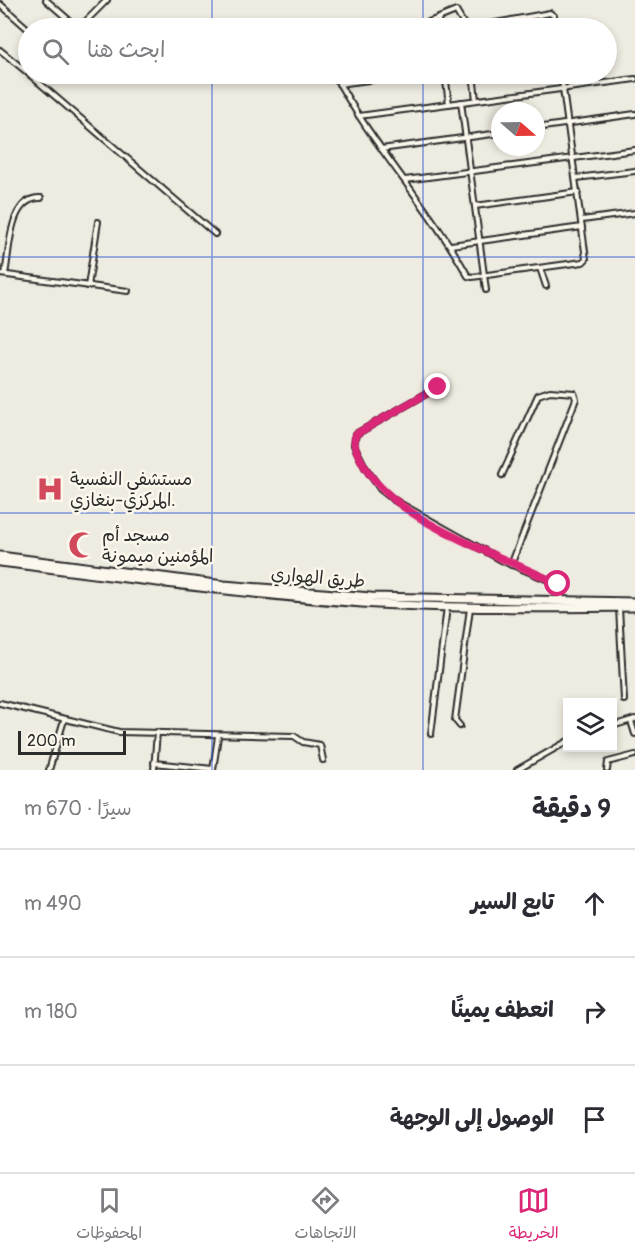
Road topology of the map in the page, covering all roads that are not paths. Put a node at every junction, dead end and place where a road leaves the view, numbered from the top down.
1 (46, 0) edge
2 (96, 0) edge
3 (107, 0) edge
4 (0, 4) edge
5 (102, 5) junction
6 (67, 18) edge
7 (89, 18) edge
8 (440, 18) edge
9 (461, 18) edge
10 (522, 18) edge
11 (553, 18) edge
12 (18, 20) edge
13 (0, 50) edge
14 (18, 64) edge
15 (635, 79) edge
16 (617, 82) edge
17 (42, 84) edge
18 (339, 84) edge
19 (446, 84) edge
20 (474, 84) edge
21 (563, 84) edge
22 (600, 84) edge
23 (564, 89) junction
24 (476, 100) junction
25 (461, 102) junction
26 (448, 104) junction
27 (635, 114) edge
28 (358, 116) junction
29 (568, 123) junction
30 (545, 127) edge
31 (491, 134) edge
32 (466, 137) junction
33 (381, 149) junction
34 (635, 150) edge
35 (573, 158) junction
36 (635, 171) edge
37 (470, 172) junction
38 (576, 178) junction
39 (405, 180) junction
40 (578, 192) junction
41 (41, 198) dead end
42 (475, 206) junction
43 (635, 213) edge
44 (582, 220) junction
45 (98, 222) dead end
46 (582, 227) junction
47 (215, 234) dead end
48 (480, 241) junction
49 (451, 245) junction
50 (540, 268) junction
51 (3, 274) edge
52 (484, 276) junction
53 (88, 286) junction
54 (546, 286) dead end
55 (486, 290) dead end
56 (128, 291) dead end
57 (438, 387) dead end
58 (502, 475) dead end
59 (0, 556) edge
60 (0, 562) edge
61 (511, 564) junction
62 (223, 587) junction
63 (561, 602) junction
64 (635, 602) edge
65 (447, 606) junction
66 (470, 607) junction
67 (618, 607) junction
68 (635, 607) edge
69 (624, 700) dead end
70 (0, 703) edge
71 (64, 720) junction
72 (633, 720) edge
73 (617, 725) edge
74 (460, 726) dead end
75 (157, 732) junction
76 (431, 734) dead end
77 (635, 734) edge
78 (218, 736) junction
79 (563, 743) edge
80 (634, 755) edge
81 (324, 760) dead end
82 (154, 763) junction
83 (635, 763) edge
84 (181, 768) edge
85 (49, 770) edge
86 (154, 770) edge
87 (213, 770) edge
88 (517, 770) edge
89 (607, 770) edge

1 - 6 street
2 - 5 street
3 - 5 street
4 - 12 street
5 - 7 street
8 - 9 street
10 - 11 street
13 - 14 street
15 - 16 street
17 - 47 street
18 - 28 street
19 - 26 street
20 - 24 street
21 - 23 street
22 - 23 street
23 - 24 street
23 - 29 street
24 - 25 street
25 - 26 street
25 - 32 street
26 - 28 street
27 - 29 street
28 - 33 street
29 - 30 street
29 - 35 street
31 - 32 street
32 - 33 street
32 - 37 street
33 - 39 street
34 - 35 street
35 - 37 street
35 - 38 street
36 - 38 street
37 - 39 street
37 - 42 street
38 - 40 street
39 - 49 street
40 - 42 street
40 - 44 street
41 - 51 street
42 - 48 street
43 - 44 street
44 - 46 street
45 - 53 street
46 - 48 street
46 - 50 street
48 - 49 street
48 - 52 street
49 - 52 street
50 - 52 street
50 - 54 street
51 - 53 street
52 - 55 street
53 - 56 street
57 - 61 street
58 - 61 street
59 - 62 highway, طريق الهواري
60 - 62 highway, طريق الهواري
61 - 63 street
62 - 63 highway, طريق الهواري
62 - 65 highway, طريق الهواري
63 - 64 highway, طريق الهواري
65 - 66 highway, طريق الهواري
65 - 76 street
66 - 67 highway, طريق الهواري
66 - 74 street
67 - 68 highway, طريق الهواري
67 - 69 street
70 - 71 street
71 - 75 street
71 - 85 street
72 - 73 street
72 - 77 street
75 - 78 street
75 - 82 street
78 - 81 street
78 - 87 street
79 - 88 street
80 - 83 street
80 - 89 street
82 - 84 street
82 - 86 street
84 - 87 street

